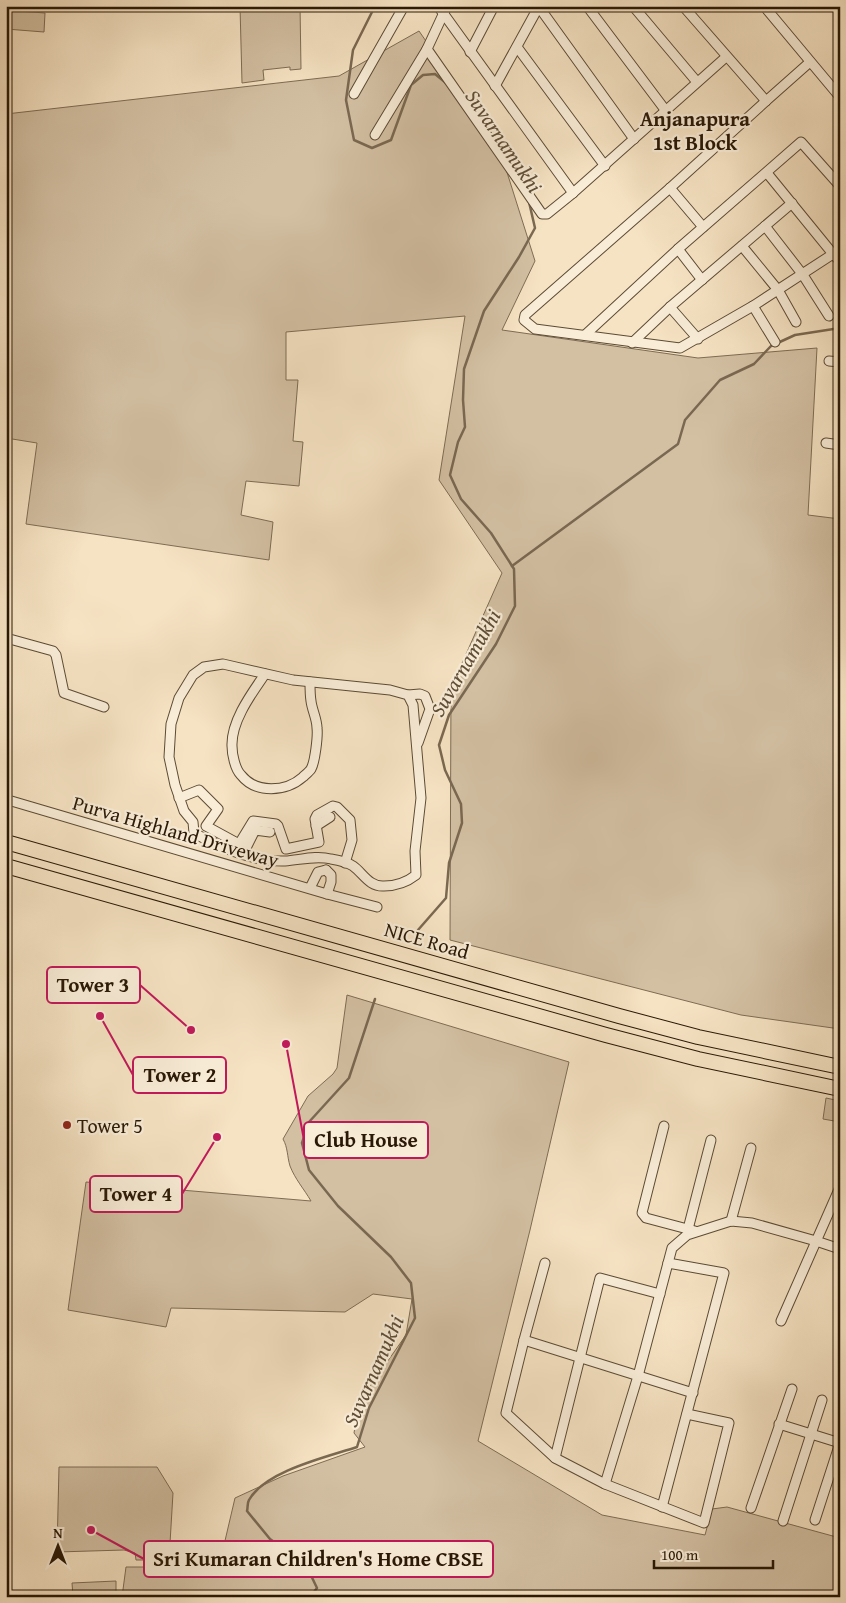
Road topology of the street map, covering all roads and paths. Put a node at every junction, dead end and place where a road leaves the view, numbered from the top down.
1 (404, 6) edge
2 (494, 6) edge
3 (587, 6) edge
4 (633, 6) edge
5 (683, 6) edge
6 (764, 6) edge
7 (539, 7) edge
8 (443, 8) edge
9 (518, 47) junction
10 (426, 49) junction
11 (470, 52) junction
12 (726, 57) junction
13 (810, 62) junction
14 (697, 82) junction
15 (495, 86) junction
16 (354, 94) dead end
17 (840, 97) edge
18 (766, 102) junction
19 (666, 111) junction
20 (375, 135) dead end
21 (634, 139) junction
22 (605, 166) junction
23 (767, 173) junction
24 (840, 186) edge
25 (670, 188) junction
26 (573, 193) junction
27 (792, 203) junction
28 (703, 226) junction
29 (765, 226) junction
30 (742, 246) junction
31 (678, 249) junction
32 (833, 254) junction
33 (840, 261) edge
34 (803, 275) junction
35 (702, 280) junction
36 (778, 290) junction
37 (753, 306) junction
38 (670, 307) junction
39 (829, 316) dead end
40 (796, 322) dead end
41 (585, 335) junction
42 (698, 339) junction
43 (775, 342) dead end
44 (632, 343) junction
45 (829, 361) dead end
46 (840, 362) edge
47 (826, 443) dead end
48 (840, 445) edge
49 (6, 638) edge
50 (265, 674) junction
51 (310, 682) junction
52 (408, 695) junction
53 (104, 707) dead end
54 (416, 746) junction
55 (179, 798) junction
56 (7, 800) edge
57 (330, 817) dead end
58 (316, 826) junction
59 (270, 832) dead end
60 (6, 842) edge
61 (239, 844) junction
62 (329, 858) junction
63 (346, 863) junction
64 (6, 866) edge
65 (326, 870) junction
66 (310, 888) junction
67 (327, 894) junction
68 (377, 907) dead end
69 (840, 1066) edge
70 (840, 1089) edge
71 (664, 1126) dead end
72 (711, 1140) dead end
73 (751, 1148) dead end
74 (840, 1187) edge
75 (731, 1221) junction
76 (692, 1230) junction
77 (816, 1241) junction
78 (840, 1249) edge
79 (545, 1262) dead end
80 (668, 1263) junction
81 (660, 1294) junction
82 (781, 1321) dead end
83 (524, 1340) junction
84 (580, 1358) junction
85 (638, 1376) junction
86 (792, 1389) dead end
87 (693, 1393) junction
88 (822, 1400) dead end
89 (687, 1414) junction
90 (779, 1424) junction
91 (812, 1434) junction
92 (840, 1443) edge
93 (555, 1458) junction
94 (605, 1484) junction
95 (662, 1507) junction
96 (751, 1508) dead end
97 (815, 1520) dead end
98 (783, 1521) dead end

1 - 16 street
2 - 11 street
3 - 19 street
4 - 14 street
5 - 12 street
6 - 13 street
7 - 9 street
7 - 21 street
8 - 10 street
8 - 11 street
9 - 15 street
9 - 22 street
10 - 20 street
10 - 26 street
11 - 15 street
12 - 14 street
12 - 18 street
13 - 17 street
13 - 18 street
14 - 19 street
15 - 26 street
18 - 25 street
19 - 21 street
21 - 22 street
22 - 26 street
23 - 24 street
23 - 27 street
23 - 28 street
25 - 28 street
25 - 41 street
27 - 29 street
27 - 32 street
28 - 31 street
29 - 30 street
29 - 34 street
30 - 35 street
30 - 36 street
31 - 35 street
31 - 41 street
32 - 33 street
32 - 34 street
34 - 36 street
34 - 39 street
35 - 38 street
36 - 37 street
36 - 40 street
37 - 42 street
37 - 43 street
38 - 42 street
38 - 44 street
41 - 44 street
42 - 44 street
45 - 46 street
47 - 48 street
49 - 53 street
50 - 51 street, Purva Highland Driveway
50 - 51 street
50 - 55 street, Purva Highland Driveway
51 - 52 street, Purva Highland Driveway
52 - 54 street, Purva Highland Driveway
52 - 54 street
54 - 63 street, Purva Highland Driveway
55 - 61 street
55 - 62 street, Purva Highland Driveway
56 - 66 street, Purva Highland Driveway
57 - 58 street
58 - 61 street
58 - 63 street
59 - 61 street
60 - 69 highway, NICE Road
62 - 63 street, Purva Highland Driveway
62 - 65 street
64 - 70 highway
65 - 66 street
65 - 67 street
66 - 67 street, Purva Highland Driveway
67 - 68 street, Purva Highland Driveway
71 - 76 street
72 - 76 street
73 - 75 street
74 - 77 street
75 - 76 street
75 - 77 street
76 - 80 street
77 - 78 street
77 - 82 street
79 - 83 street
80 - 81 street
80 - 87 street
81 - 84 street
81 - 85 street
83 - 84 street
83 - 93 street
84 - 85 street
84 - 93 street
85 - 87 street
85 - 94 street
86 - 90 street
87 - 89 street
88 - 91 street
89 - 95 street
89 - 95 street
90 - 91 street
90 - 96 street
91 - 92 street
91 - 98 street
92 - 97 street
93 - 94 street
94 - 95 street

